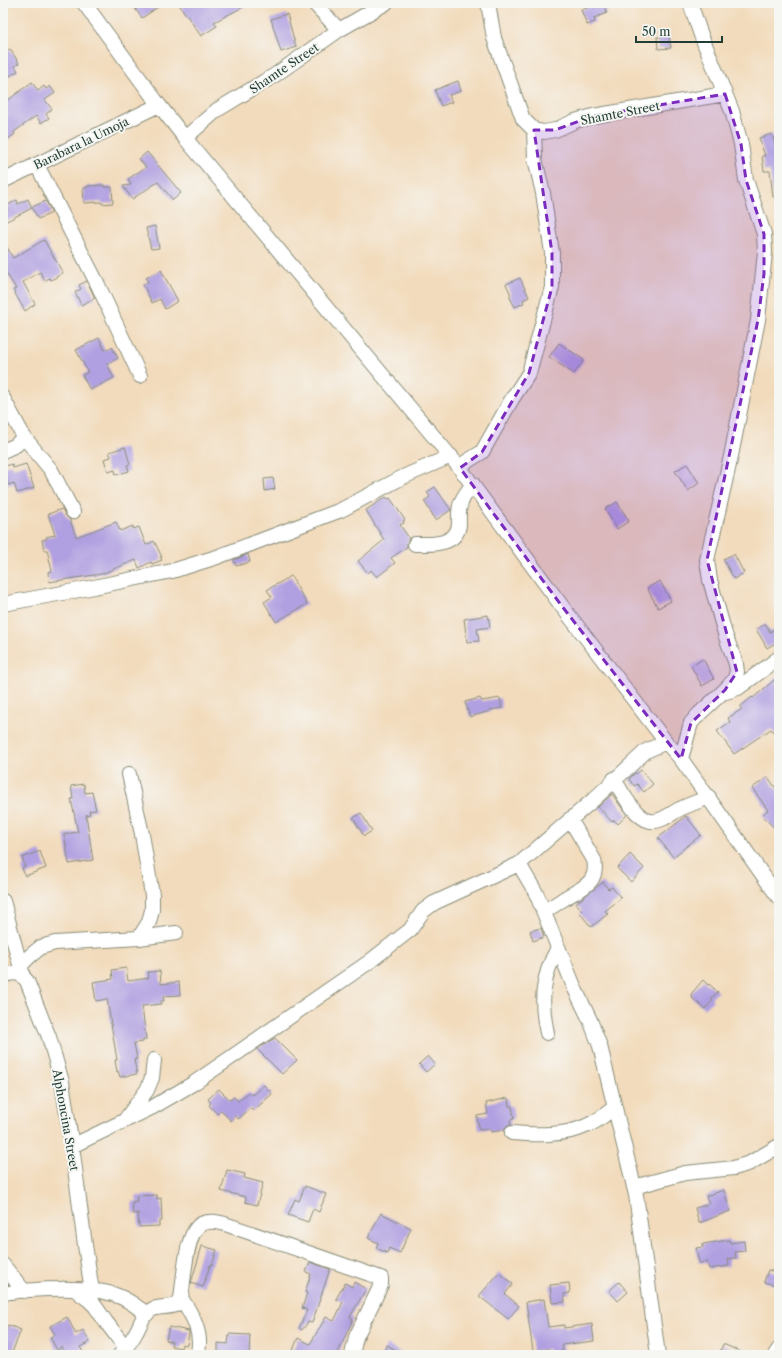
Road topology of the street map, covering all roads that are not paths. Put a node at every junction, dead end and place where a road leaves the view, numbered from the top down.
1 (84, 3) edge
2 (314, 3) edge
3 (386, 3) edge
4 (488, 3) edge
5 (690, 3) edge
6 (339, 30) junction
7 (725, 94) junction
8 (159, 105) junction
9 (534, 130) junction
10 (186, 138) junction
11 (38, 165) junction
12 (3, 181) edge
13 (140, 376) dead end
14 (3, 398) edge
15 (24, 437) junction
16 (3, 451) edge
17 (451, 456) junction
18 (460, 468) junction
19 (473, 484) junction
20 (73, 512) dead end
21 (415, 544) dead end
22 (3, 604) edge
23 (779, 658) edge
24 (720, 694) junction
25 (666, 742) junction
26 (682, 759) junction
27 (129, 774) dead end
28 (614, 779) junction
29 (709, 797) junction
30 (570, 819) junction
31 (520, 864) junction
32 (779, 898) edge
33 (3, 901) edge
34 (544, 912) junction
35 (176, 933) dead end
36 (139, 938) junction
37 (558, 948) junction
38 (22, 970) junction
39 (3, 976) edge
40 (547, 1033) dead end
41 (154, 1060) dead end
42 (615, 1107) junction
43 (125, 1120) junction
44 (512, 1133) dead end
45 (72, 1146) junction
46 (779, 1146) edge
47 (634, 1186) junction
48 (3, 1265) edge
49 (73, 1289) junction
50 (24, 1291) junction
51 (92, 1291) junction
52 (3, 1293) edge
53 (181, 1298) junction
54 (146, 1314) junction
55 (779, 1349) edge
56 (123, 1352) edge
57 (197, 1355) edge
58 (352, 1355) edge
59 (658, 1355) edge
60 (775, 1355) edge

1 - 8 street
2 - 6 street
3 - 6 street, Shamte Street
4 - 9 street
5 - 7 street
6 - 10 street, Shamte Street
7 - 9 street, Shamte Street
7 - 24 street
8 - 10 street
8 - 11 street, Barabara la Umoja
9 - 18 street
10 - 17 street
11 - 12 street, Barabara la Umoja
11 - 13 street
14 - 15 street
15 - 16 street
15 - 20 street
17 - 18 street
17 - 22 street
18 - 19 street
19 - 21 street
19 - 25 street
23 - 24 street
24 - 26 street
25 - 26 street
25 - 28 street
26 - 29 street
27 - 36 street
28 - 29 street
28 - 30 street
29 - 32 street
30 - 31 street
30 - 34 street
31 - 34 street
31 - 43 street
33 - 38 street, Alphoncina Street
34 - 37 street
35 - 36 street
36 - 38 street
37 - 40 street
37 - 42 street
38 - 39 street
38 - 45 street, Alphoncina Street
41 - 43 street
42 - 44 street
42 - 47 street
43 - 45 street
45 - 51 street, Alphoncina Street
46 - 47 street
47 - 59 street
48 - 50 street
49 - 50 street
49 - 51 street
49 - 56 street
50 - 52 street
51 - 54 street
53 - 54 street
53 - 57 street
53 - 58 street
54 - 56 street
55 - 60 street

